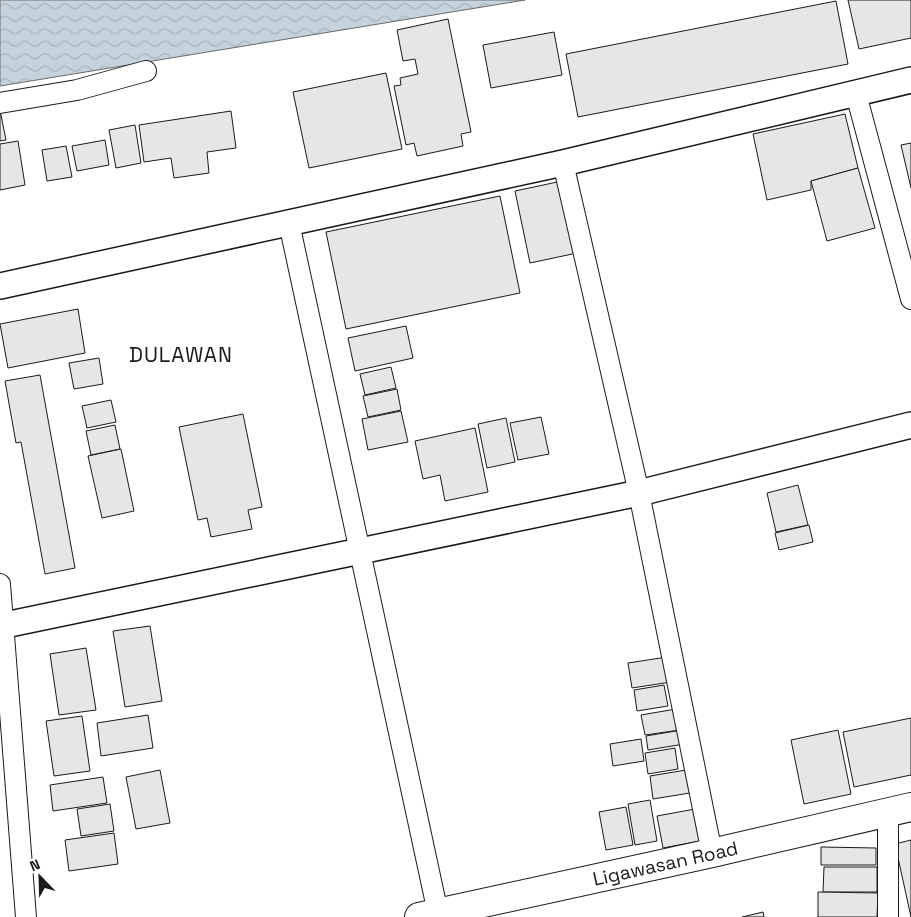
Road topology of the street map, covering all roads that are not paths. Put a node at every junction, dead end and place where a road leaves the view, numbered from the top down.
1 (146, 71) dead end
2 (911, 80) edge
3 (856, 94) junction
4 (0, 103) edge
5 (563, 163) junction
6 (289, 223) junction
7 (0, 286) edge
8 (911, 299) edge
9 (911, 425) edge
10 (639, 493) junction
11 (359, 551) junction
12 (0, 584) edge
13 (2, 626) edge
14 (899, 809) edge
15 (712, 853) junction
16 (429, 915) edge
17 (26, 917) edge
18 (888, 917) edge

1 - 4 street
2 - 3 street
3 - 5 street
3 - 8 street
5 - 6 street
5 - 10 street
6 - 7 street
6 - 11 street
9 - 10 street
10 - 11 street
10 - 15 street
11 - 13 street
11 - 16 street
12 - 13 street
13 - 17 street
14 - 15 main road, Ligawasan Road
14 - 18 street
15 - 16 main road, Ligawasan Road

